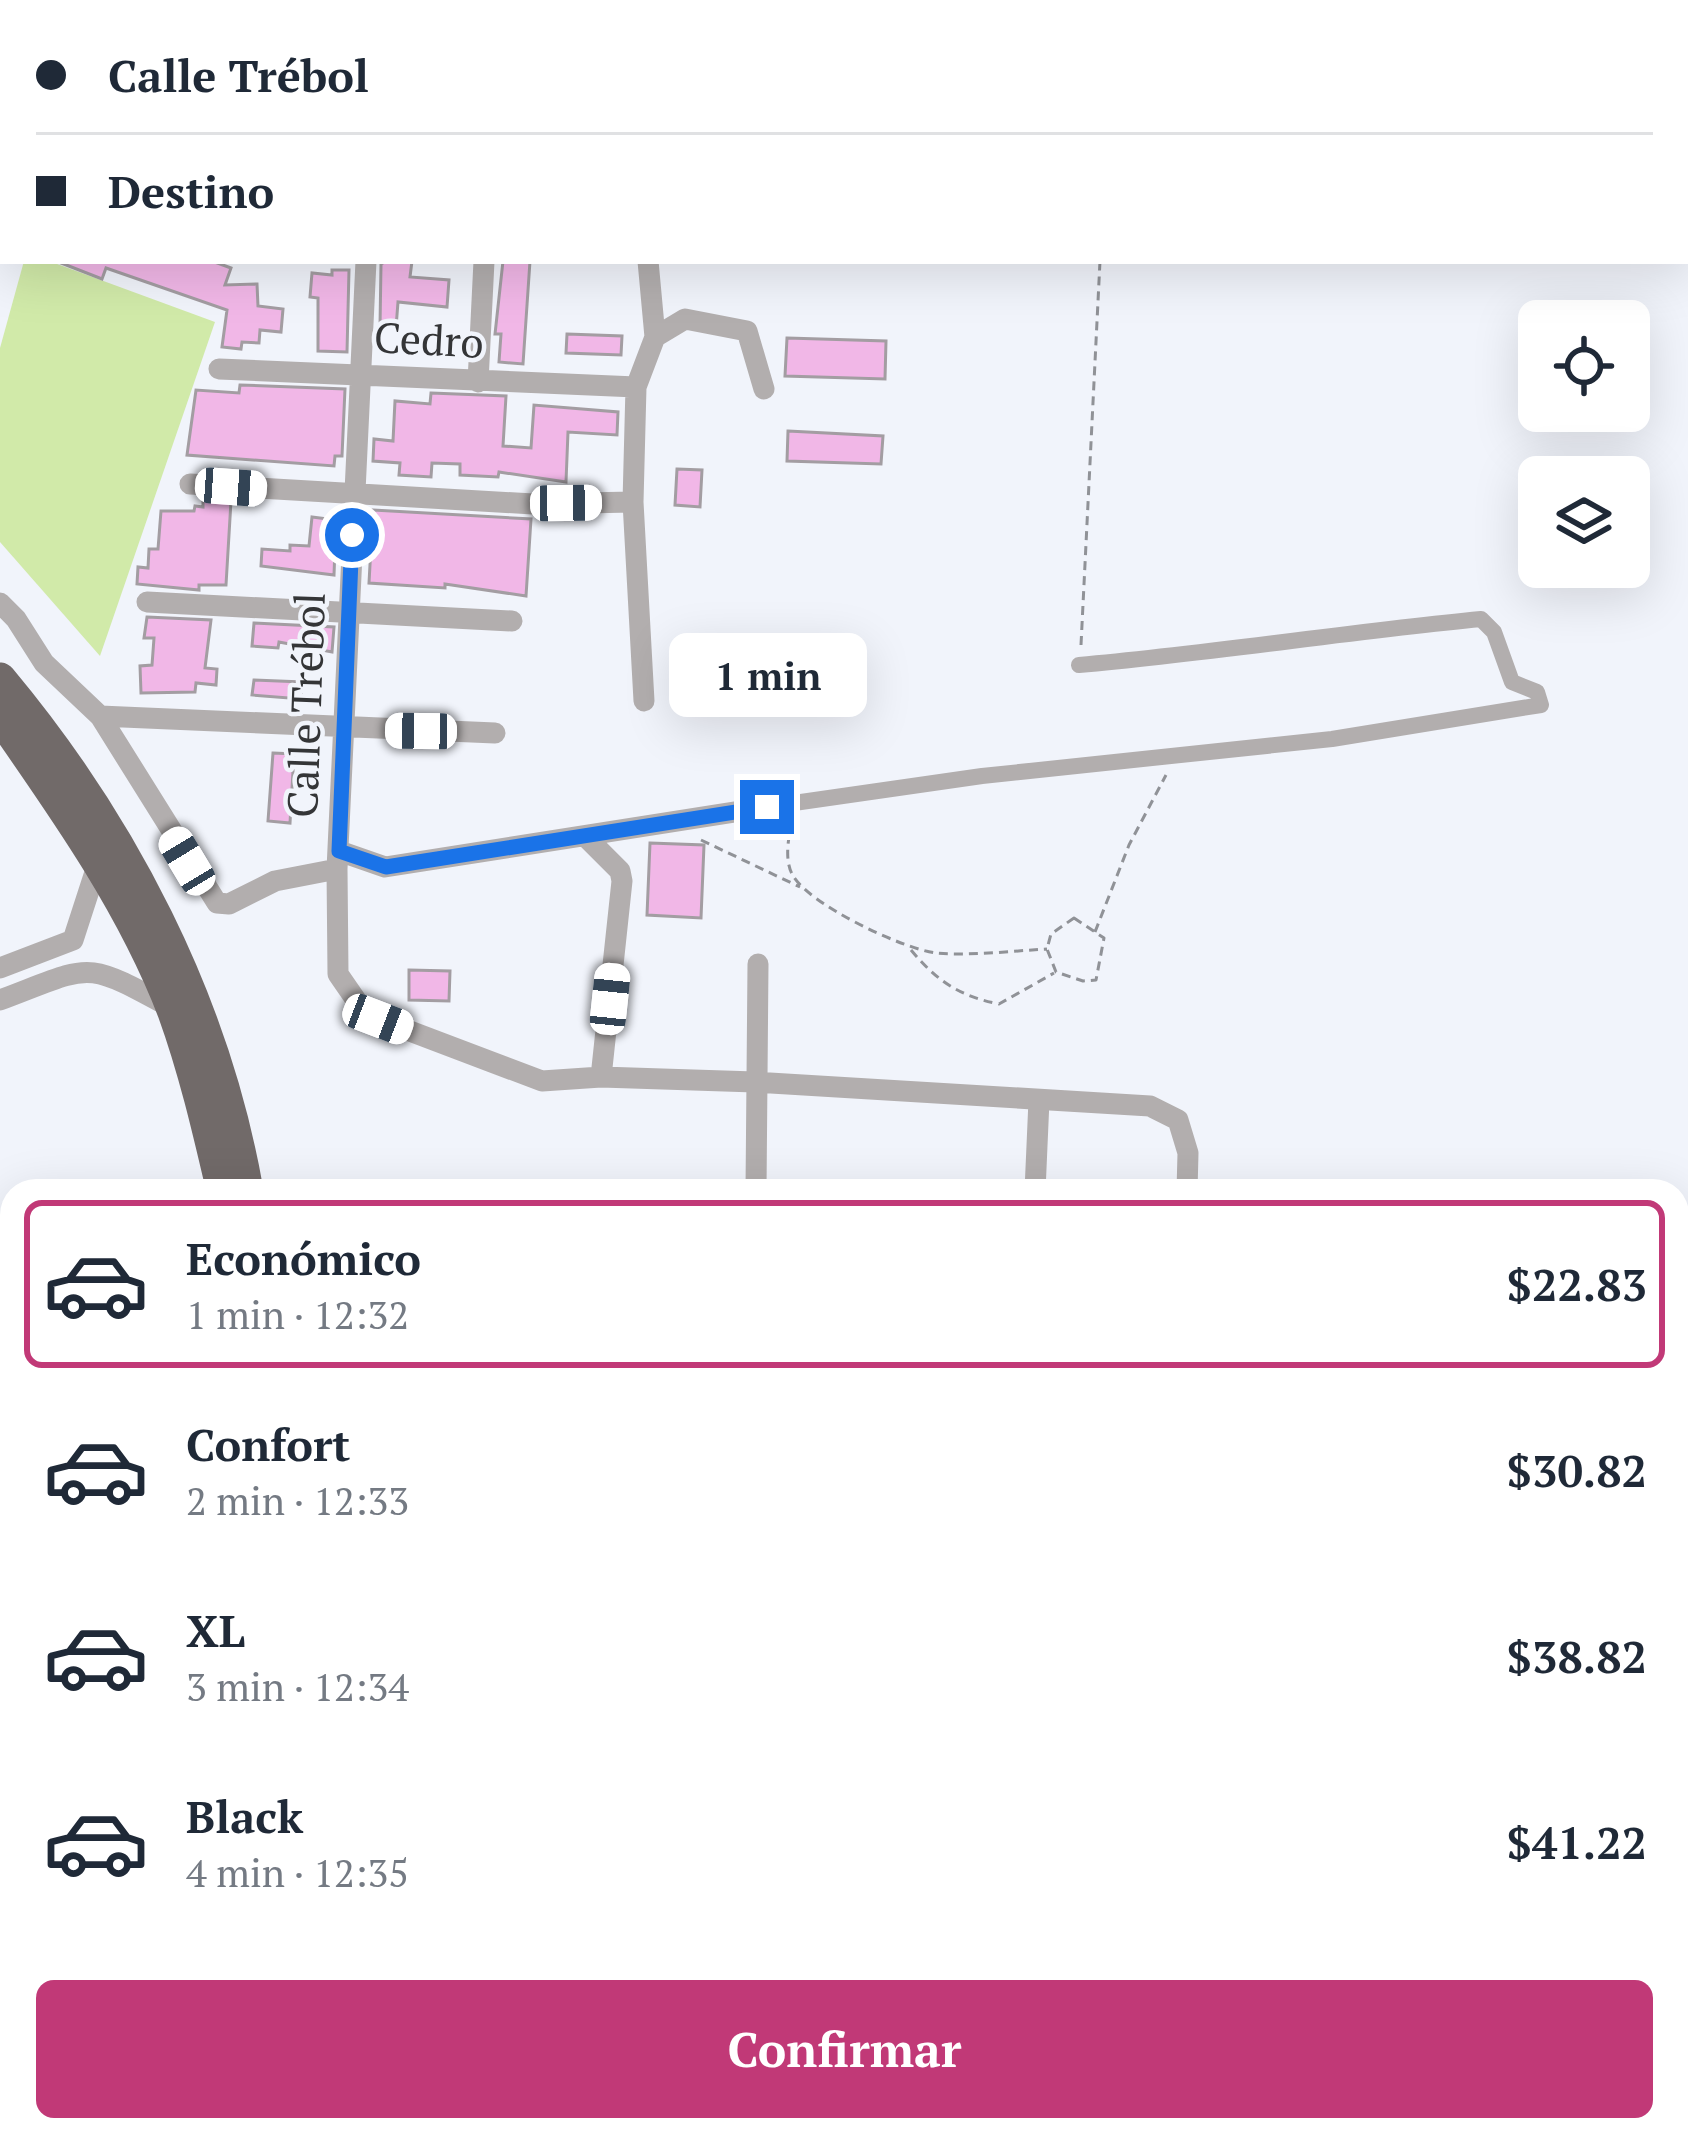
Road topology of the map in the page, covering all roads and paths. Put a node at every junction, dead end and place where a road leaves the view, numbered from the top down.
1 (366, 264) edge
2 (484, 264) edge
3 (648, 264) edge
4 (1100, 264) edge
5 (654, 298) junction
6 (686, 319) junction
7 (655, 338) junction
8 (219, 369) dead end
9 (360, 376) junction
10 (478, 382) junction
11 (636, 387) junction
12 (764, 389) dead end
13 (190, 484) dead end
14 (353, 496) junction
15 (633, 502) junction
16 (146, 602) dead end
17 (0, 603) edge
18 (350, 614) junction
19 (512, 621) dead end
20 (1079, 665) joint
21 (0, 680) edge
22 (644, 701) dead end
23 (0, 716) edge
24 (100, 716) junction
25 (347, 729) junction
26 (495, 733) dead end
27 (1178, 754) junction
28 (777, 806) junction
29 (664, 826) junction
30 (586, 837) junction
31 (338, 860) junction
32 (98, 863) junction
33 (807, 891) junction
34 (1095, 932) junction
35 (73, 940) junction
36 (909, 947) junction
37 (1047, 949) junction
38 (758, 964) dead end
39 (0, 968) edge
40 (86, 968) junction
41 (1056, 972) junction
42 (0, 1000) edge
43 (172, 1008) junction
44 (602, 1077) junction
45 (754, 1082) junction
46 (1039, 1100) junction
47 (220, 1179) edge
48 (244, 1179) edge
49 (756, 1179) edge
50 (1036, 1179) edge
51 (1187, 1179) edge

1 - 9 street, Calle Trébol
2 - 10 street
3 - 5 street
4 - 20 path
5 - 6 street
5 - 7 street
6 - 7 street
6 - 12 street
7 - 11 street
8 - 9 street, Cedro
9 - 10 street, Cedro
9 - 14 street, Calle Trébol
10 - 11 street, Cedro
11 - 15 street
13 - 14 street
14 - 15 street
14 - 18 street, Calle Trébol
15 - 22 street
16 - 18 street
17 - 24 street
18 - 19 street
18 - 25 street, Calle Trébol
20 - 27 street
21 - 48 highway
23 - 32 highway
24 - 25 street
24 - 31 street
25 - 26 street
25 - 31 street, Calle Trébol
27 - 28 street
27 - 34 path
28 - 29 street
28 - 33 path
29 - 30 street
29 - 33 path
30 - 31 street
30 - 44 street
31 - 44 street, Calle Trébol
32 - 35 street
32 - 43 highway
33 - 36 path
34 - 37 path
34 - 41 path
35 - 39 street
35 - 40 street
36 - 37 path
36 - 41 path
37 - 41 path
38 - 45 street
40 - 42 street
40 - 43 street
43 - 47 highway
44 - 45 street
45 - 46 street
45 - 49 street
46 - 50 street
46 - 51 street

